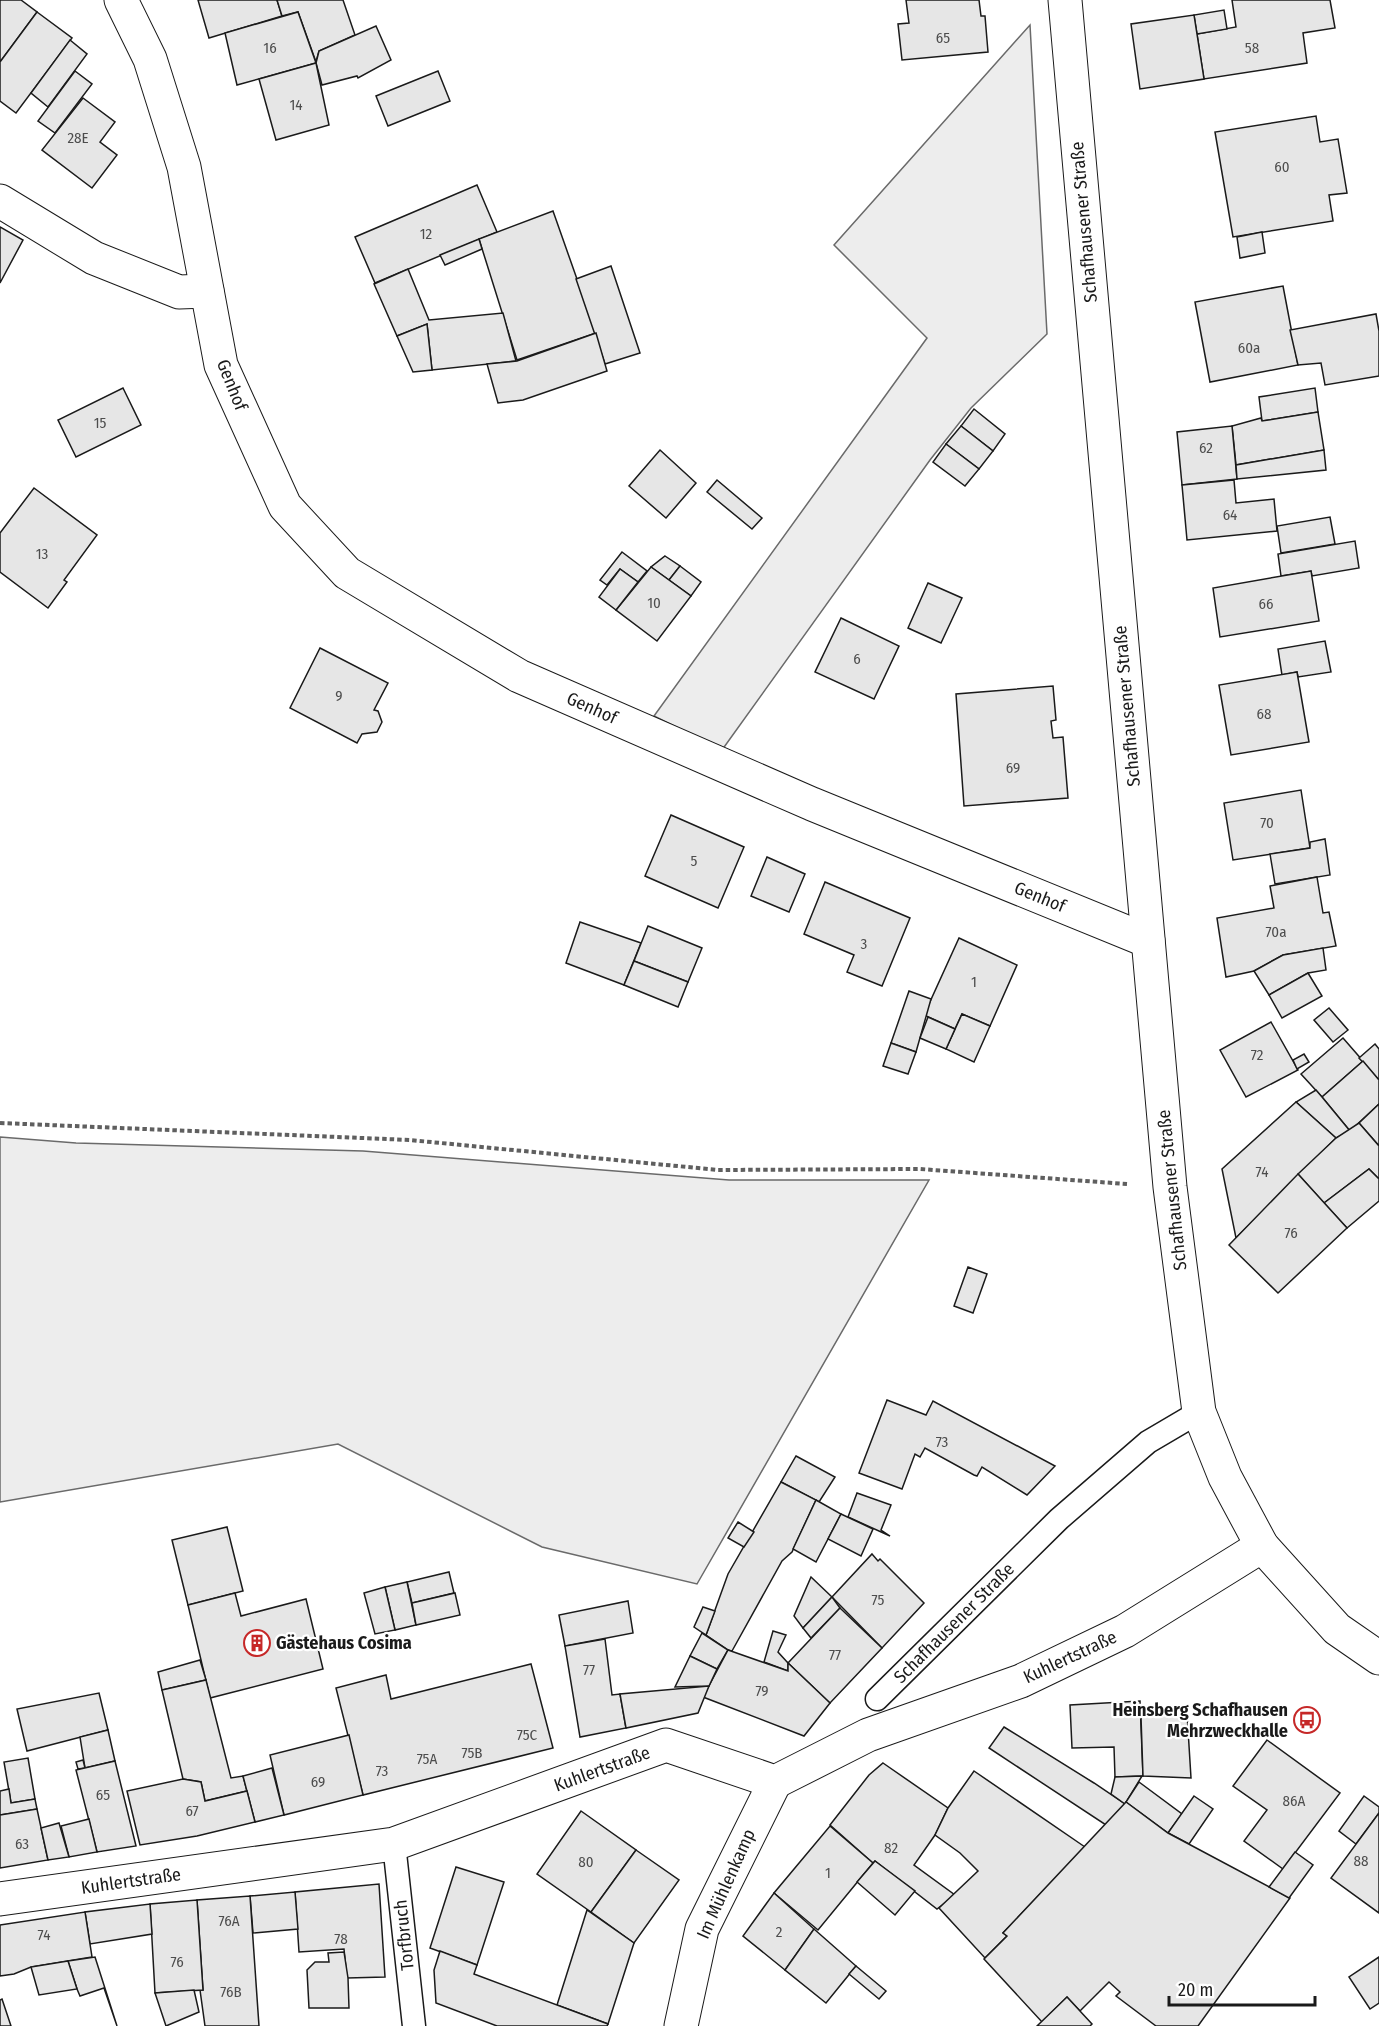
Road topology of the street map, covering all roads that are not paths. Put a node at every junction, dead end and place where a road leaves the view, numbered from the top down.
1 (121, 0) edge
2 (1065, 0) edge
3 (0, 201) edge
4 (207, 291) junction
5 (1148, 941) junction
6 (1199, 1412) junction
7 (1262, 1546) junction
8 (1379, 1658) edge
9 (877, 1699) dead end
10 (775, 1782) junction
11 (394, 1844) junction
12 (0, 1899) edge
13 (414, 2026) edge
14 (681, 2026) edge

1 - 4 street, Genhof
2 - 5 street, Schafhausener Straße
3 - 4 street
4 - 5 street, Genhof
5 - 6 street, Schafhausener Straße
6 - 7 street, Schafhausener Straße
6 - 9 lane, Schafhausener Straße
7 - 8 street, Schafhausener Straße
7 - 10 street, Kuhlertstraße
10 - 11 street, Kuhlertstraße
10 - 14 street, Im Mühlenkamp
11 - 12 street, Kuhlertstraße
11 - 13 lane, Torfbruch

